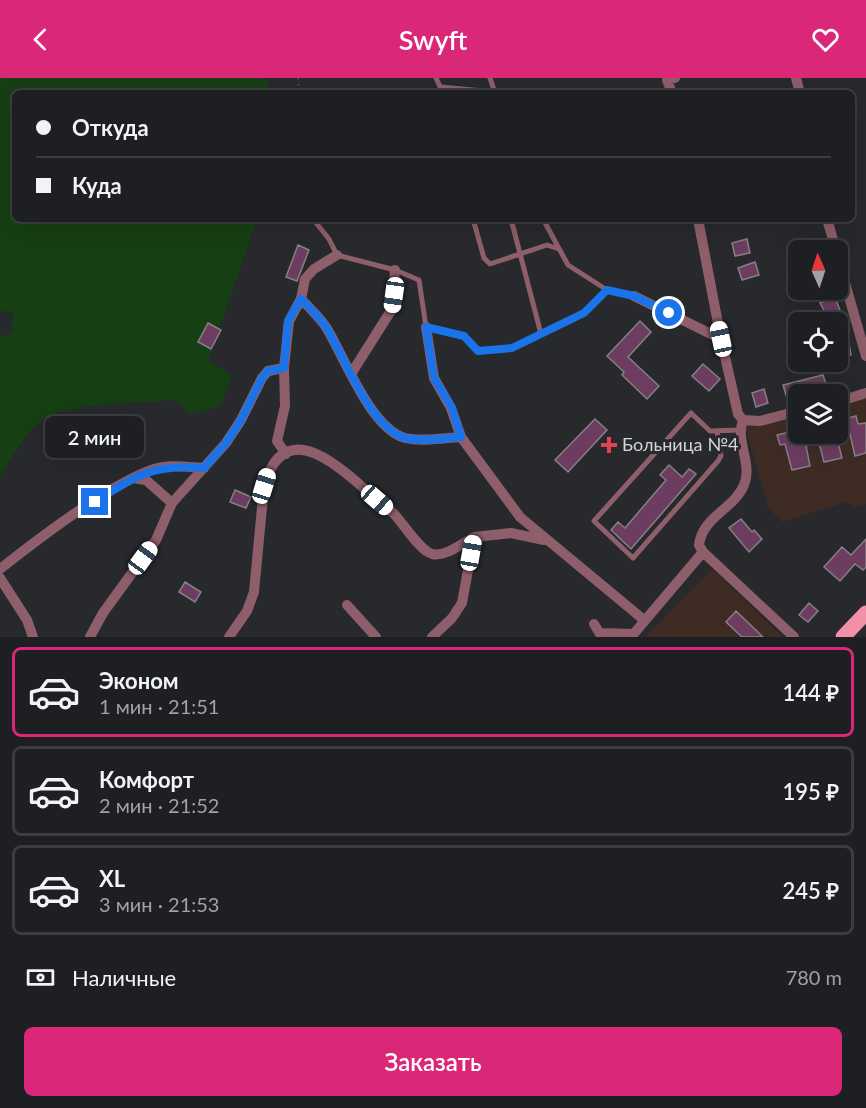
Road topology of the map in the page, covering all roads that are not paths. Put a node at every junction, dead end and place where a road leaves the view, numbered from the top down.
1 (436, 78) edge
2 (675, 78) edge
3 (442, 90) edge
4 (671, 90) edge
5 (315, 222) edge
6 (474, 222) edge
7 (512, 222) edge
8 (545, 222) edge
9 (699, 222) edge
10 (827, 222) edge
11 (833, 240) edge
12 (559, 249) junction
13 (522, 254) junction
14 (337, 255) junction
15 (395, 270) junction
16 (607, 290) junction
17 (848, 293) edge
18 (634, 296) joint
19 (301, 299) junction
20 (426, 327) junction
21 (541, 334) junction
22 (721, 339) junction
23 (866, 356) edge
24 (284, 368) junction
25 (351, 374) junction
26 (866, 393) edge
27 (848, 399) edge
28 (788, 414) edge
29 (741, 425) junction
30 (717, 432) junction
31 (461, 437) junction
32 (286, 454) junction
33 (204, 468) junction
34 (133, 477) junction
35 (172, 504) junction
36 (474, 537) junction
37 (551, 542) junction
38 (703, 552) junction
39 (0, 569) edge
40 (0, 578) edge
41 (347, 605) dead end
42 (866, 613) edge
43 (644, 620) junction
44 (594, 624) dead end
45 (602, 635) edge
46 (632, 636) edge
47 (846, 636) edge
48 (33, 637) edge
49 (90, 637) edge
50 (229, 637) edge
51 (376, 637) edge
52 (432, 637) edge
53 (794, 637) edge

1 - 3 lane
2 - 4 street
5 - 14 lane
6 - 13 lane
7 - 13 lane
8 - 12 lane
9 - 22 street
10 - 11 street
12 - 13 lane
12 - 16 lane
13 - 21 lane
14 - 15 lane
14 - 19 street
15 - 20 lane
15 - 25 street
16 - 18 lane
16 - 21 lane
17 - 23 street
18 - 22 street
19 - 24 street
19 - 25 street
20 - 21 lane
20 - 31 street
22 - 29 street
24 - 32 street
24 - 33 street
25 - 31 street
26 - 27 street
28 - 29 street
29 - 30 lane
29 - 38 street
30 - 30 lane
31 - 37 street
32 - 36 street
32 - 50 street
33 - 34 street
33 - 35 street
34 - 35 street
34 - 39 street
35 - 49 street
36 - 37 street
36 - 52 street
37 - 43 street
38 - 43 street
38 - 53 street
40 - 48 street
41 - 51 street
42 - 47 main road
43 - 46 street
44 - 45 street
45 - 46 street

